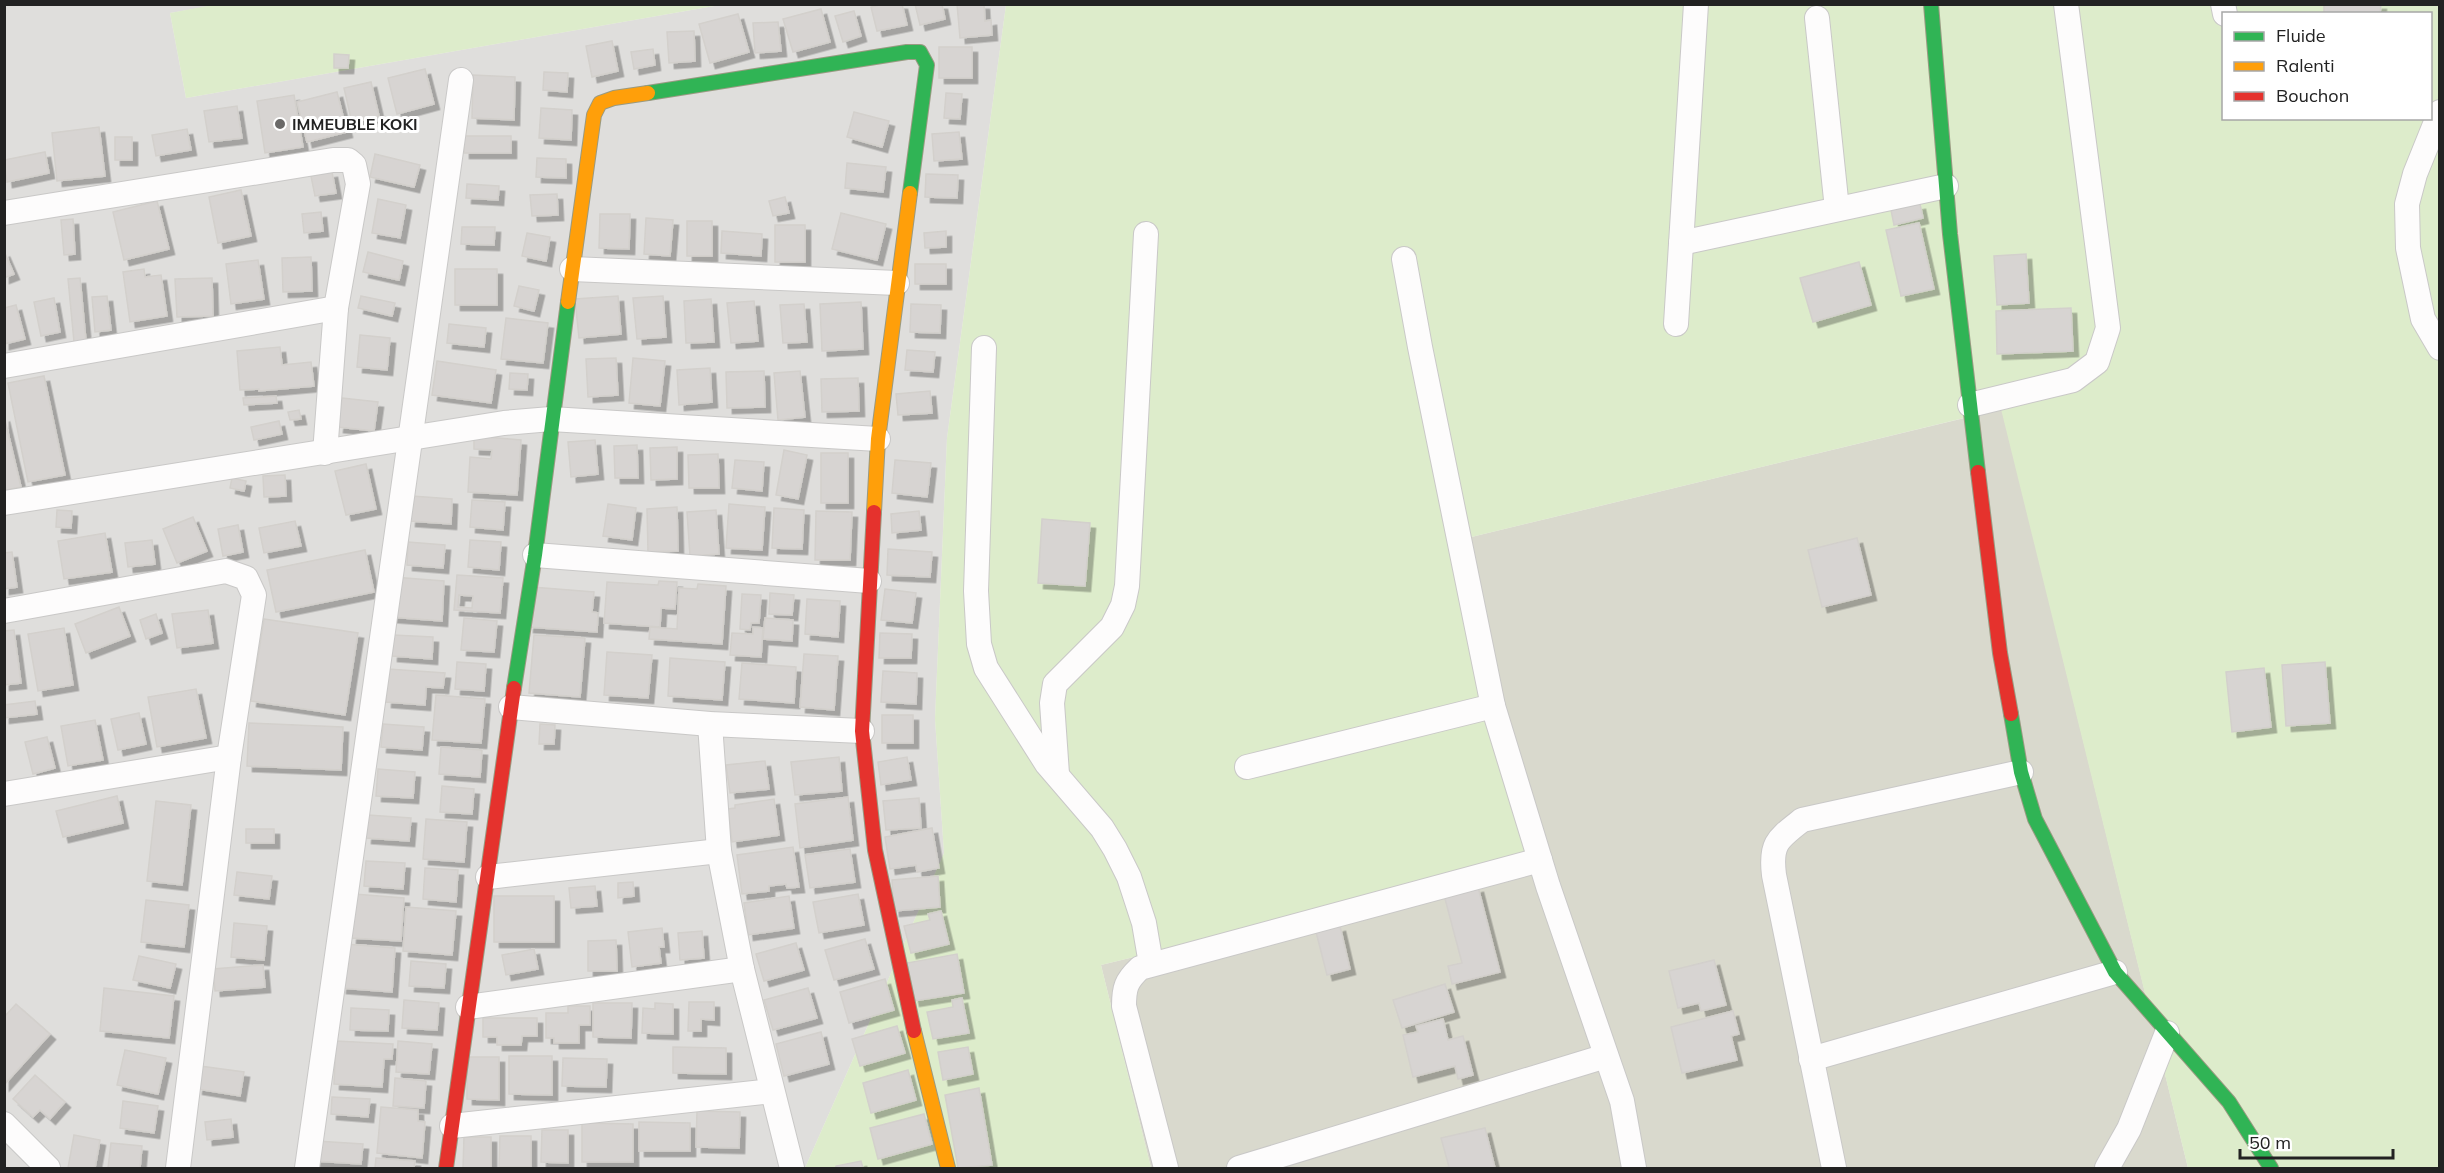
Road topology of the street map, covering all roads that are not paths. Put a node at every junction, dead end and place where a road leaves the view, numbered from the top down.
1 (1696, 4) edge
2 (1931, 4) edge
3 (2066, 4) edge
4 (1817, 18) dead end
5 (461, 80) dead end
6 (2439, 112) edge
7 (1946, 186) junction
8 (1837, 209) junction
9 (4, 213) edge
10 (1146, 234) dead end
11 (1682, 243) junction
12 (1404, 258) dead end
13 (572, 269) junction
14 (897, 284) junction
15 (336, 308) junction
16 (1676, 324) dead end
17 (984, 348) dead end
18 (2439, 348) edge
19 (4, 366) edge
20 (1970, 405) junction
21 (551, 419) junction
22 (411, 438) junction
23 (878, 439) junction
24 (325, 453) junction
25 (4, 503) edge
26 (535, 555) junction
27 (869, 581) junction
28 (4, 611) edge
29 (1493, 706) junction
30 (511, 707) junction
31 (710, 724) junction
32 (861, 730) junction
33 (229, 757) junction
34 (1247, 767) dead end
35 (2021, 772) junction
36 (1057, 774) junction
37 (4, 794) edge
38 (719, 851) junction
39 (1540, 860) junction
40 (488, 877) junction
41 (1151, 964) junction
42 (742, 969) junction
43 (2115, 972) junction
44 (468, 1007) junction
45 (2167, 1034) junction
46 (1606, 1056) junction
47 (1811, 1059) junction
48 (772, 1091) junction
49 (4, 1124) edge
50 (452, 1126) junction
51 (48, 1168) edge
52 (178, 1168) edge
53 (307, 1168) edge
54 (446, 1168) edge
55 (792, 1168) edge
56 (948, 1168) edge
57 (1167, 1168) edge
58 (1239, 1168) edge
59 (1634, 1168) edge
60 (1834, 1168) edge
61 (2107, 1168) edge
62 (2271, 1168) edge

1 - 11 street
2 - 7 street
3 - 20 street
4 - 8 street
5 - 22 street
6 - 18 street
7 - 8 street
7 - 20 street
8 - 11 street
9 - 15 street
10 - 36 street
11 - 16 street
12 - 29 street
13 - 14 street
13 - 14 street
13 - 21 street
14 - 23 street
15 - 19 street
15 - 24 street
17 - 36 street
20 - 35 street
21 - 22 street
21 - 23 street
21 - 26 street
22 - 24 street
22 - 53 street
23 - 27 street
24 - 25 street
26 - 27 street
26 - 30 street
27 - 32 street
28 - 33 street
29 - 34 street
29 - 39 street
30 - 31 street
30 - 40 street
31 - 32 street
31 - 38 street
32 - 56 street
33 - 37 street
33 - 52 street
35 - 43 street
35 - 47 street
36 - 41 street
38 - 40 street
38 - 42 street
39 - 41 street
39 - 46 street
40 - 44 street
41 - 57 street
42 - 44 street
42 - 48 street
43 - 45 street
43 - 47 street
44 - 50 street
45 - 61 street
45 - 62 street
46 - 58 street
46 - 59 street
47 - 60 street
48 - 50 street
48 - 55 street
49 - 51 street
50 - 54 street

